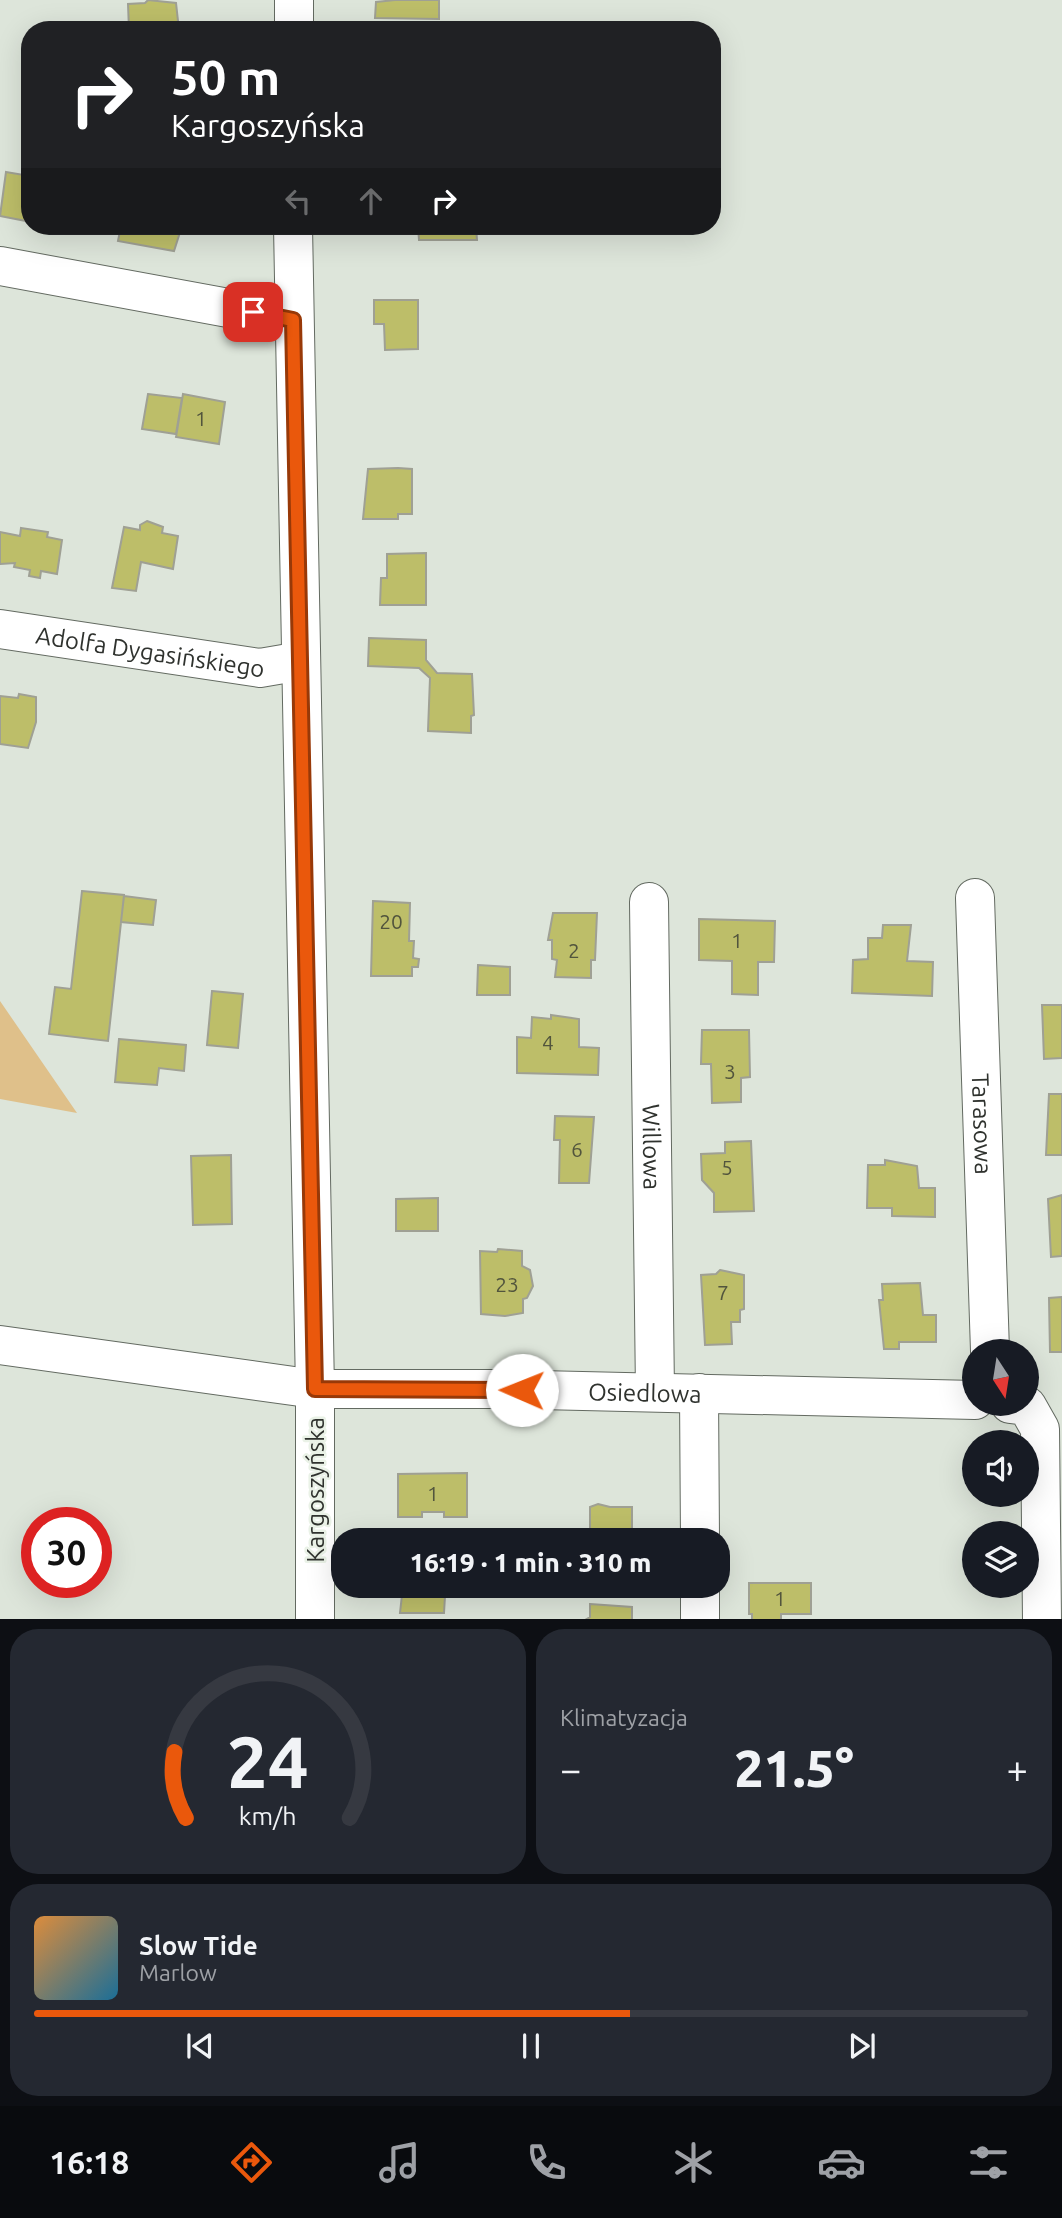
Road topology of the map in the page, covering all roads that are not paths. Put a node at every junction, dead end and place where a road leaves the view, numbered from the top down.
1 (294, 0) edge
2 (294, 21) edge
3 (293, 235) edge
4 (0, 267) edge
5 (293, 320) junction
6 (0, 629) edge
7 (301, 661) junction
8 (975, 898) dead end
9 (649, 902) dead end
10 (990, 1339) edge
11 (0, 1345) edge
12 (315, 1389) junction
13 (656, 1392) junction
14 (699, 1393) junction
15 (962, 1400) edge
16 (1033, 1416) edge
17 (1053, 1516) edge
18 (700, 1528) edge
19 (700, 1598) edge
20 (315, 1619) edge
21 (700, 1619) edge
22 (1042, 1619) edge

1 - 2 street
3 - 5 street, Kargoszyńska
4 - 5 street
5 - 7 street, Kargoszyńska
6 - 7 street, Adolfa Dygasińskiego
7 - 12 street, Kargoszyńska
8 - 10 street, Tarasowa
9 - 13 street, Willowa
11 - 12 street, Osiedlowa
12 - 13 street, Osiedlowa
12 - 20 street, Kargoszyńska
13 - 14 street, Osiedlowa
14 - 15 street, Osiedlowa
14 - 18 street
16 - 17 street
17 - 22 street
19 - 21 street

